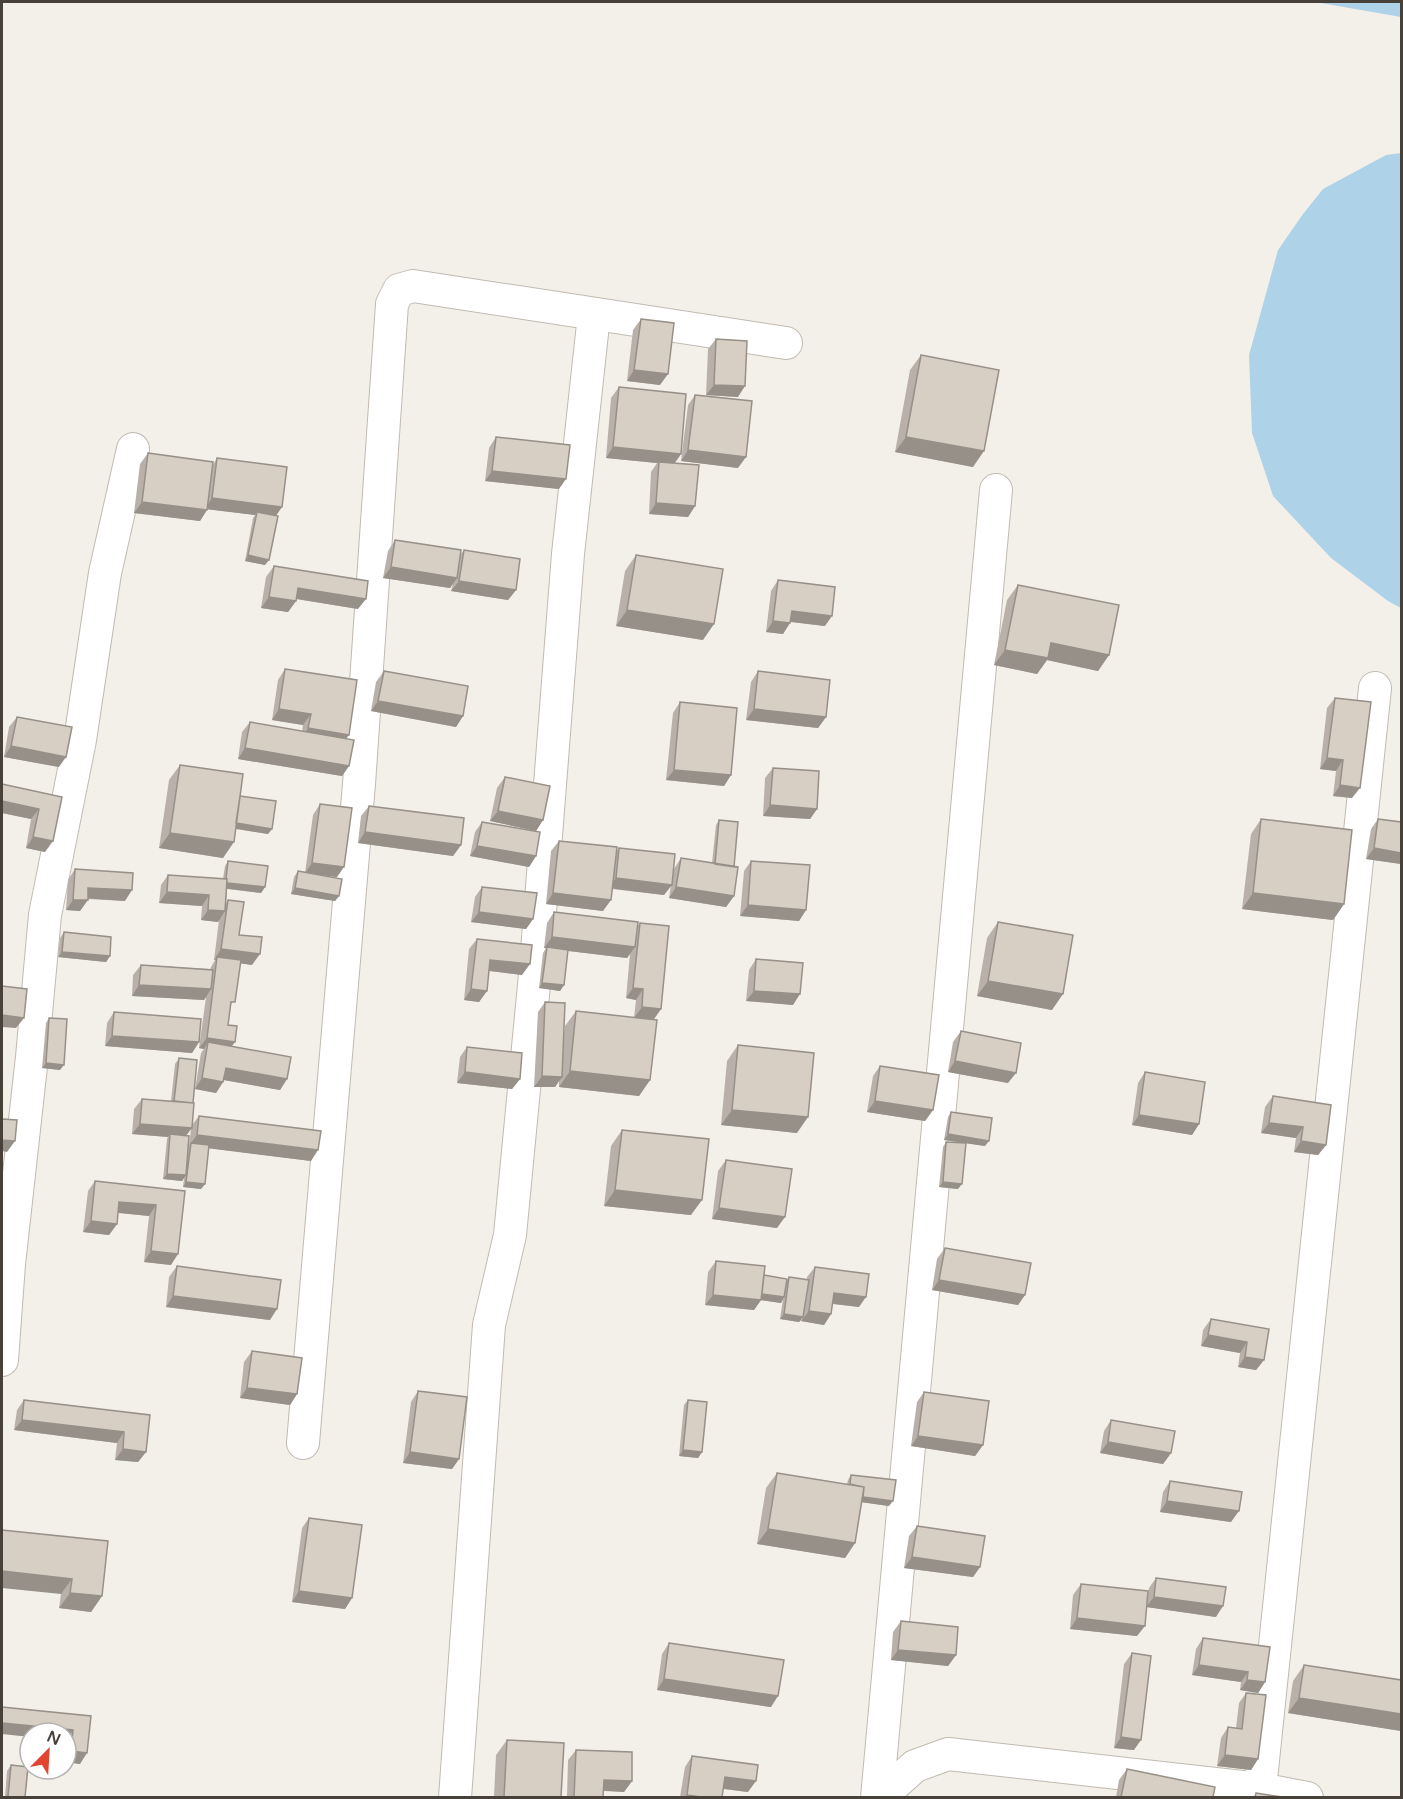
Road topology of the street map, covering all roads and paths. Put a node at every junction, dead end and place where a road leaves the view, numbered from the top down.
1 (594, 315) junction
2 (786, 343) dead end
3 (133, 449) dead end
4 (996, 490) dead end
5 (1375, 688) dead end
6 (2, 1360) edge
7 (303, 1443) dead end
8 (1260, 1789) junction
9 (455, 1797) edge
10 (878, 1797) edge
11 (1307, 1797) edge

1 - 2 street
1 - 7 street
1 - 9 street
3 - 6 street
4 - 10 street
5 - 8 street
8 - 10 street
8 - 11 street

